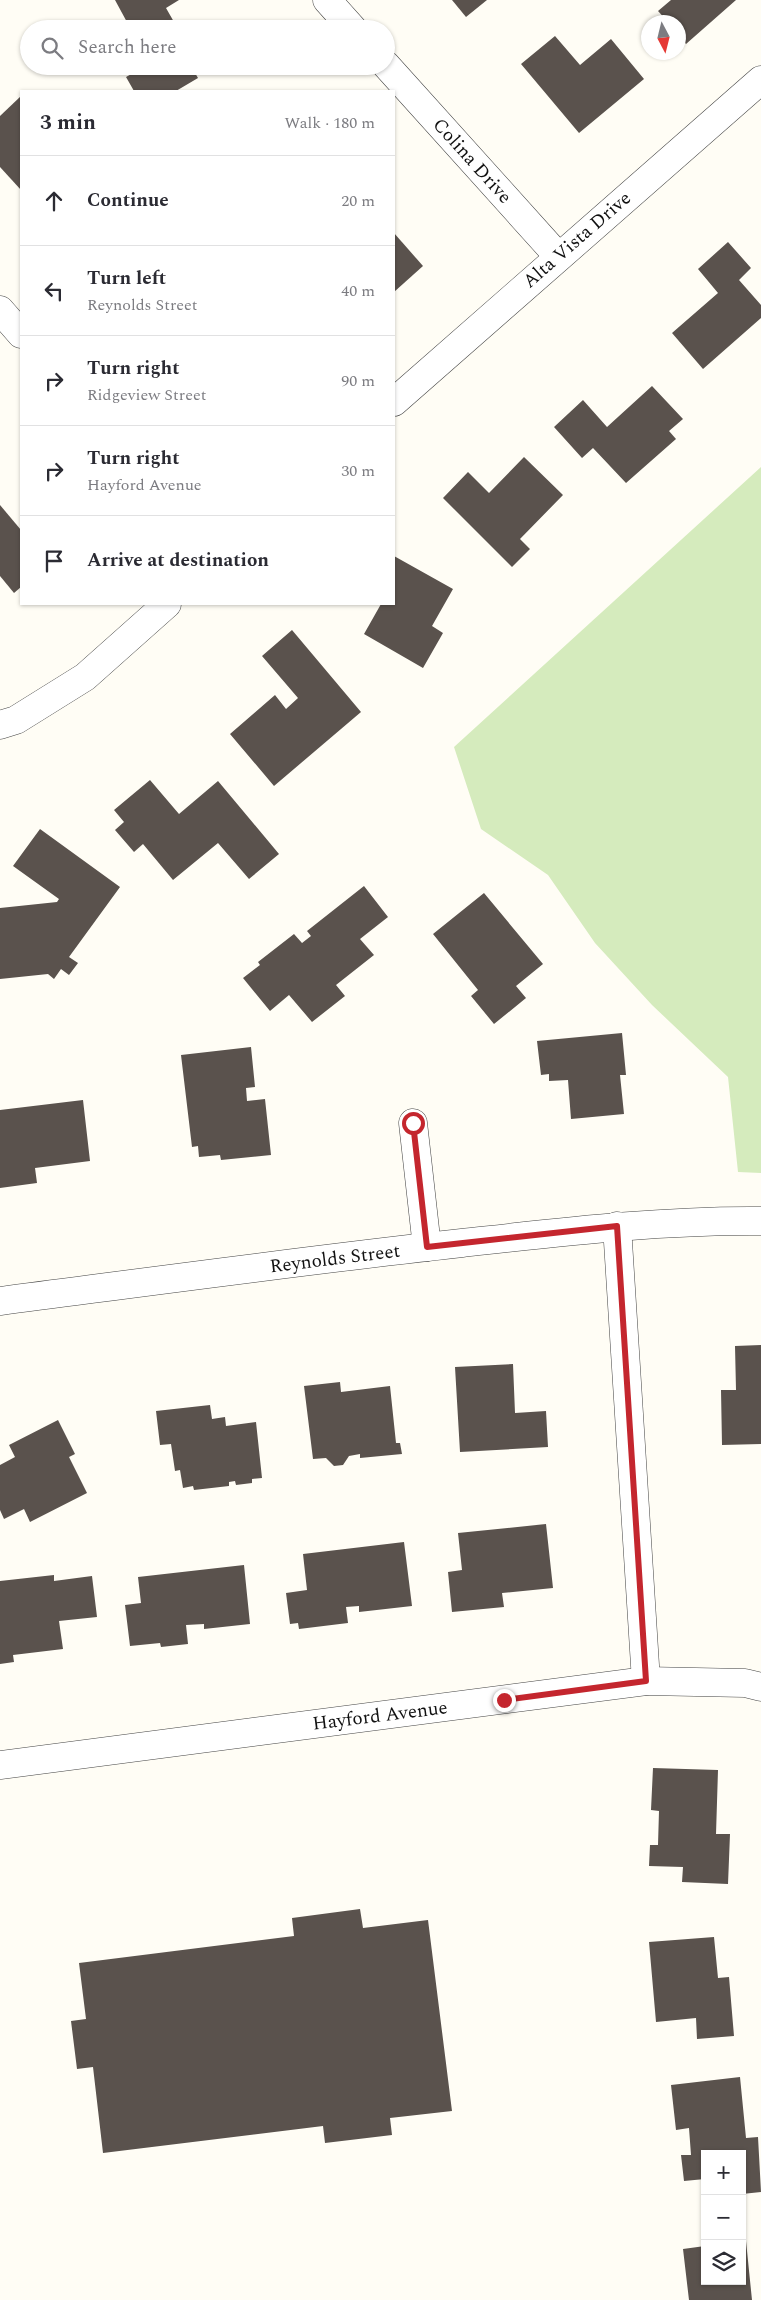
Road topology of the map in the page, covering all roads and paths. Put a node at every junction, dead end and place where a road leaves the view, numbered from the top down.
1 (327, 0) edge
2 (345, 20) edge
3 (394, 75) edge
4 (761, 80) edge
5 (558, 256) junction
6 (0, 310) edge
7 (20, 333) edge
8 (395, 401) edge
9 (166, 605) edge
10 (0, 725) edge
11 (413, 1123) dead end
12 (761, 1221) edge
13 (617, 1226) junction
14 (427, 1247) junction
15 (0, 1300) edge
16 (646, 1681) junction
17 (761, 1687) edge
18 (0, 1765) edge

1 - 2 street
3 - 5 street, Colina Drive
4 - 5 street, Alta Vista Drive
5 - 8 street, Alta Vista Drive
6 - 7 street
9 - 10 street
11 - 14 street
12 - 13 street, Reynolds Street
13 - 14 street, Reynolds Street
13 - 16 street
14 - 15 street, Reynolds Street
16 - 17 street, Hayford Avenue
16 - 18 street, Hayford Avenue

